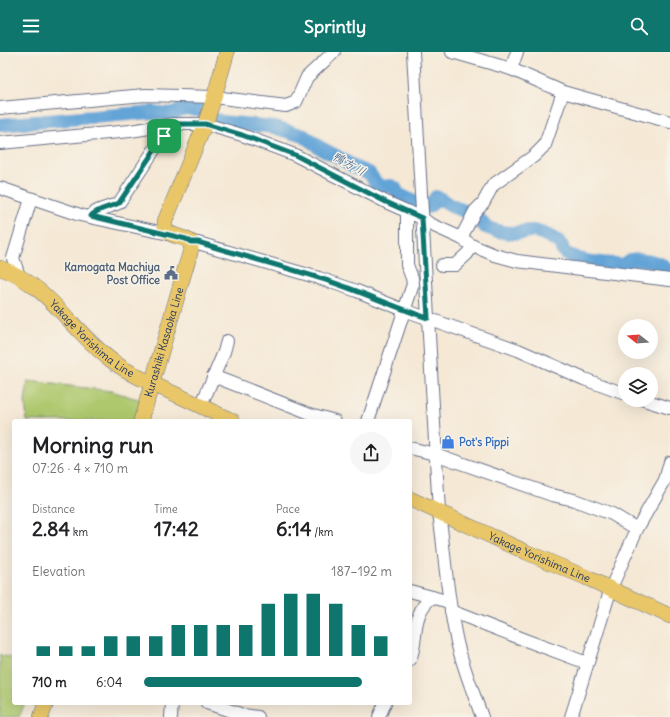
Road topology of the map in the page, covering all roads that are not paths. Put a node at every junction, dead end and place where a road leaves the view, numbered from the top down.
1 (227, 52) edge
2 (334, 52) edge
3 (413, 52) edge
4 (452, 52) edge
5 (517, 52) edge
6 (511, 69) junction
7 (563, 92) junction
8 (214, 99) junction
9 (0, 108) edge
10 (670, 122) edge
11 (178, 124) junction
12 (205, 124) junction
13 (0, 143) edge
14 (0, 188) edge
15 (31, 199) junction
16 (407, 212) junction
17 (91, 216) junction
18 (422, 218) junction
19 (169, 234) junction
20 (461, 238) junction
21 (191, 242) junction
22 (473, 246) junction
23 (442, 265) dead end
24 (0, 268) edge
25 (19, 276) junction
26 (670, 280) edge
27 (404, 310) junction
28 (428, 318) junction
29 (227, 341) dead end
30 (213, 376) junction
31 (151, 383) junction
32 (618, 391) edge
33 (658, 404) edge
34 (201, 406) junction
35 (670, 408) edge
36 (142, 419) edge
37 (229, 419) edge
38 (328, 419) edge
39 (369, 419) edge
40 (412, 448) edge
41 (435, 454) junction
42 (670, 462) edge
43 (412, 500) edge
44 (439, 512) junction
45 (637, 529) junction
46 (611, 588) junction
47 (412, 592) edge
48 (432, 597) junction
49 (450, 606) junction
50 (670, 616) edge
51 (412, 654) edge
52 (587, 662) junction
53 (45, 705) edge
54 (172, 705) edge
55 (214, 705) edge
56 (384, 705) edge
57 (41, 717) edge
58 (171, 717) edge
59 (258, 717) edge
60 (379, 717) edge
61 (482, 717) edge
62 (570, 717) edge

1 - 8 main road
2 - 8 street
3 - 18 street
4 - 6 street
5 - 6 street
6 - 7 street
7 - 10 street
7 - 20 street
8 - 9 street
8 - 12 main road
11 - 12 street
11 - 13 street
11 - 17 street
12 - 16 street
12 - 19 main road
14 - 15 street
15 - 17 street
15 - 25 street
16 - 18 street
16 - 27 street
17 - 19 street
18 - 20 street
18 - 28 street
19 - 21 main road
20 - 22 street
21 - 27 street
21 - 31 main road, Kurashiki Kasaoka Line
22 - 23 street
22 - 26 street
24 - 25 main road, Yakage Yorishima Line
25 - 31 main road, Yakage Yorishima Line
27 - 28 street
27 - 39 street
28 - 32 street
28 - 41 street
29 - 30 street
30 - 34 street
30 - 38 street
31 - 34 main road, Yakage Yorishima Line
31 - 36 main road, Kurashiki Kasaoka Line
33 - 35 street
34 - 37 main road, Yakage Yorishima Line
40 - 41 street
41 - 44 street
41 - 45 street
42 - 45 street
43 - 44 main road, Yakage Yorishima Line
44 - 46 main road, Yakage Yorishima Line
44 - 49 street
45 - 46 street
46 - 50 main road, Yakage Yorishima Line
46 - 52 street
47 - 48 street
48 - 49 street
48 - 51 street
49 - 52 street
49 - 61 street
52 - 62 street
53 - 57 main road
54 - 58 street
55 - 59 street
56 - 60 street

